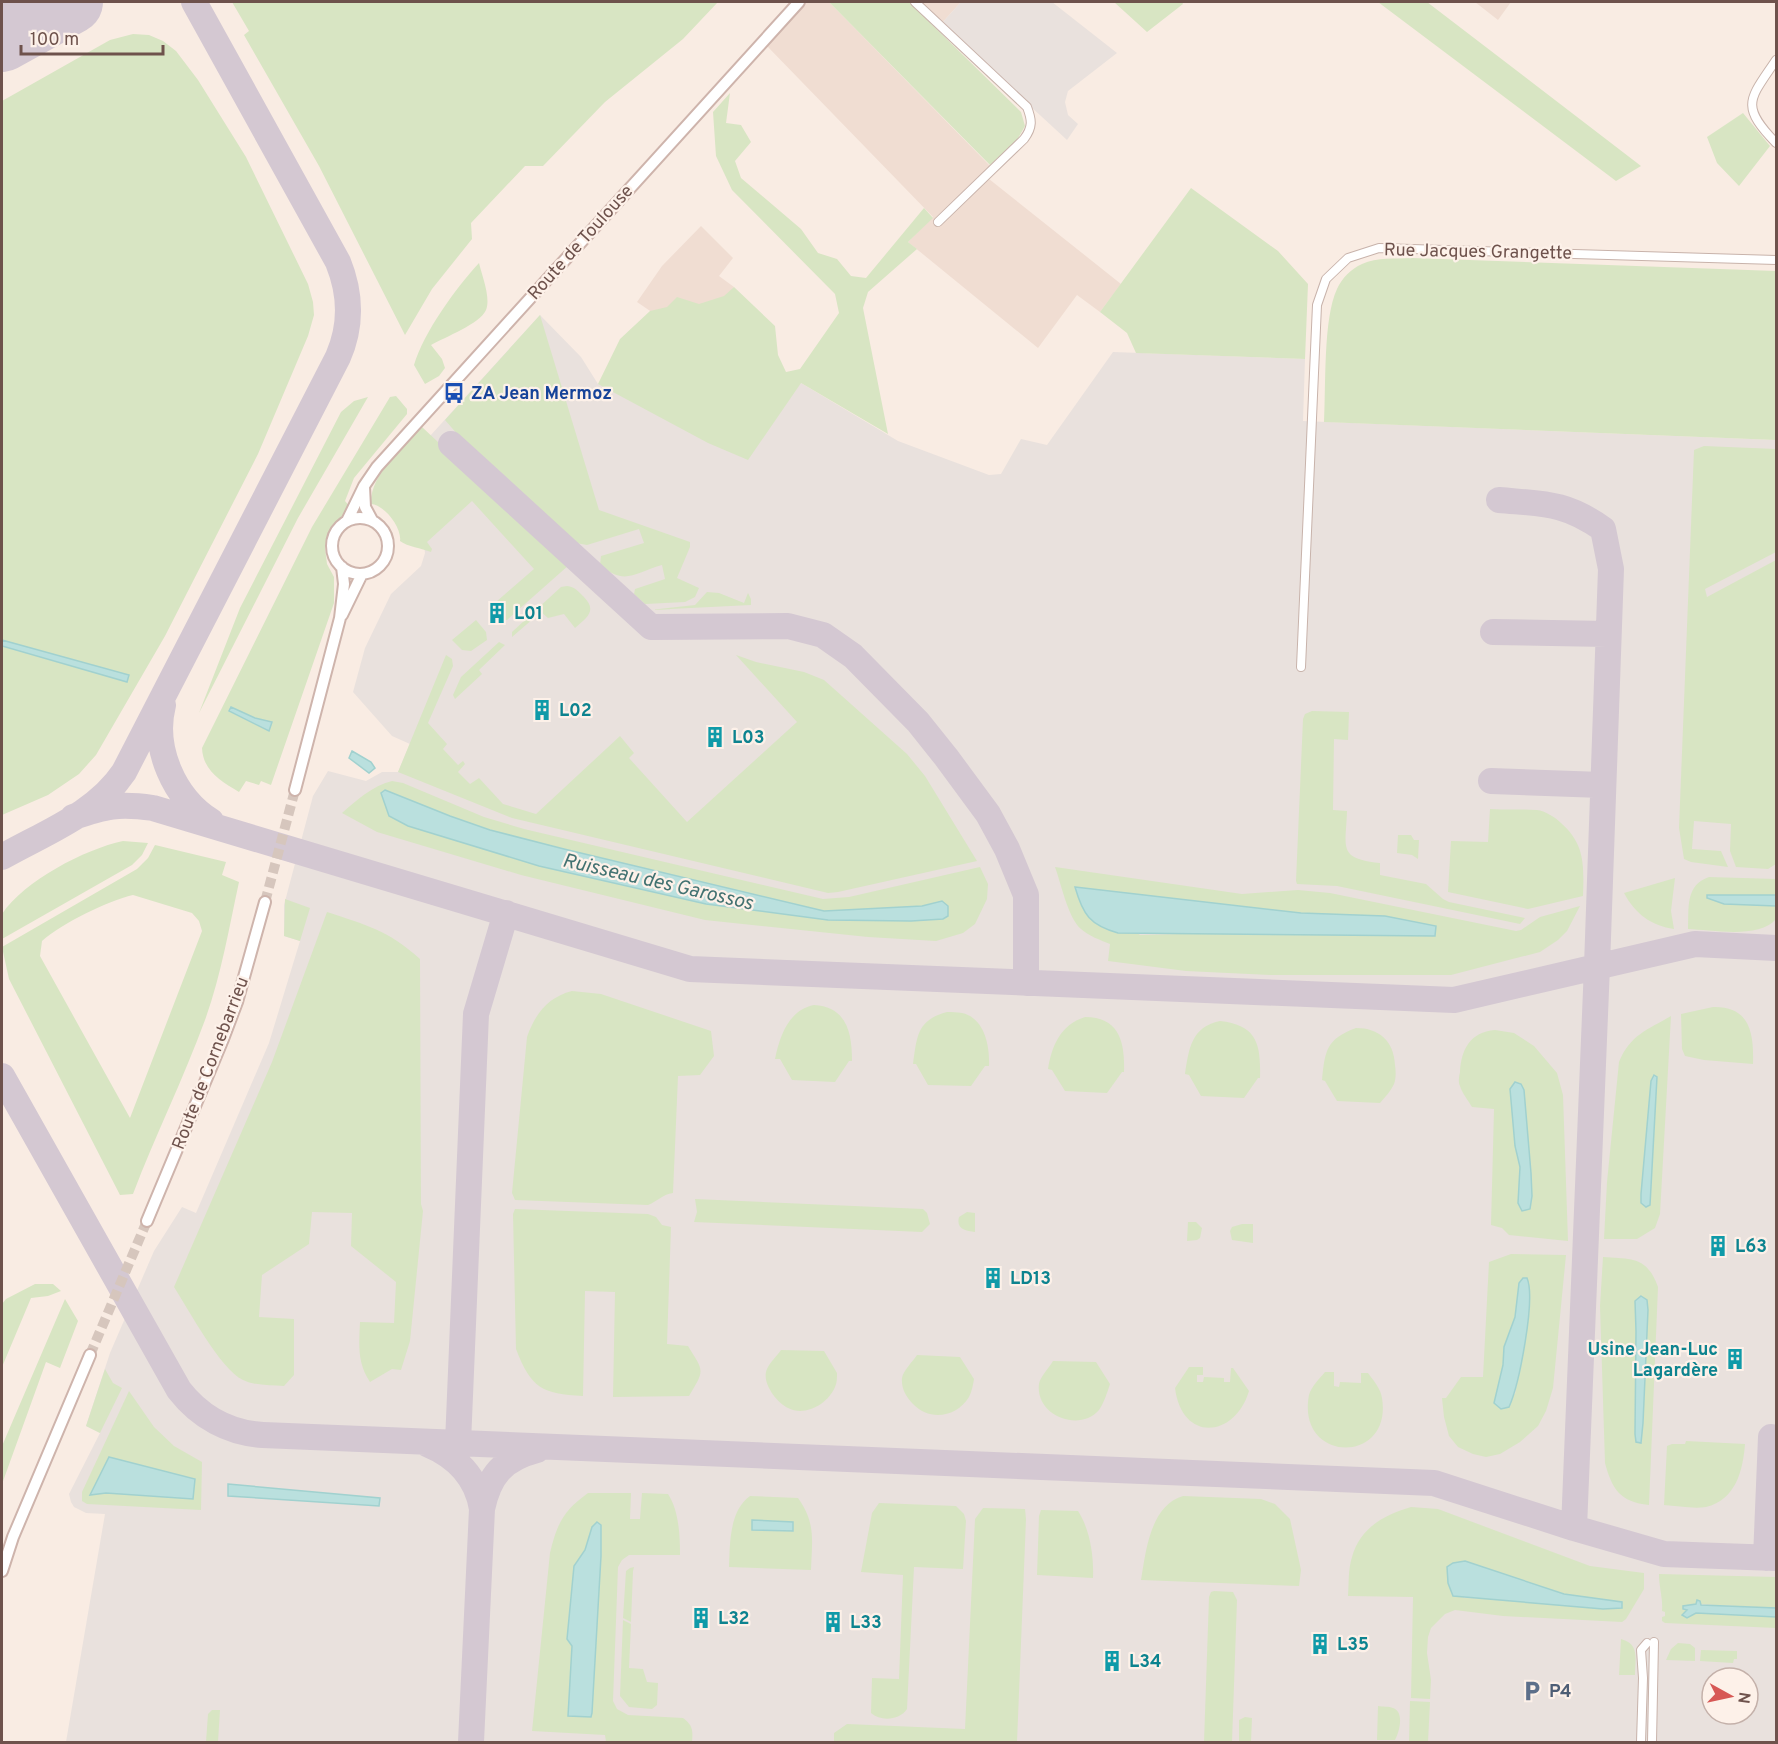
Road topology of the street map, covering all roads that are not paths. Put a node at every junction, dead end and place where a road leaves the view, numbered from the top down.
1 (799, 2) edge
2 (915, 2) edge
3 (1776, 60) edge
4 (1776, 143) edge
5 (938, 222) dead end
6 (1776, 260) edge
7 (364, 486) junction
8 (372, 520) junction
9 (347, 521) junction
10 (342, 567) junction
11 (362, 574) junction
12 (340, 618) junction
13 (1301, 667) dead end
14 (295, 790) tunnel mouth
15 (265, 902) tunnel mouth
16 (147, 1221) tunnel mouth
17 (90, 1355) tunnel mouth
18 (2, 1571) edge
19 (1641, 1743) edge
20 (1652, 1743) edge

1 - 7 main road, Route de Toulouse
2 - 5 street
3 - 4 street
6 - 13 street, Rue Jacques Grangette
7 - 8 main road
7 - 9 main road, Route de Toulouse
8 - 9 main road
8 - 11 main road
9 - 10 main road
10 - 11 main road
10 - 12 main road
11 - 12 main road
12 - 14 main road
15 - 16 main road, Route de Cornebarrieu
17 - 18 main road
19 - 20 street

